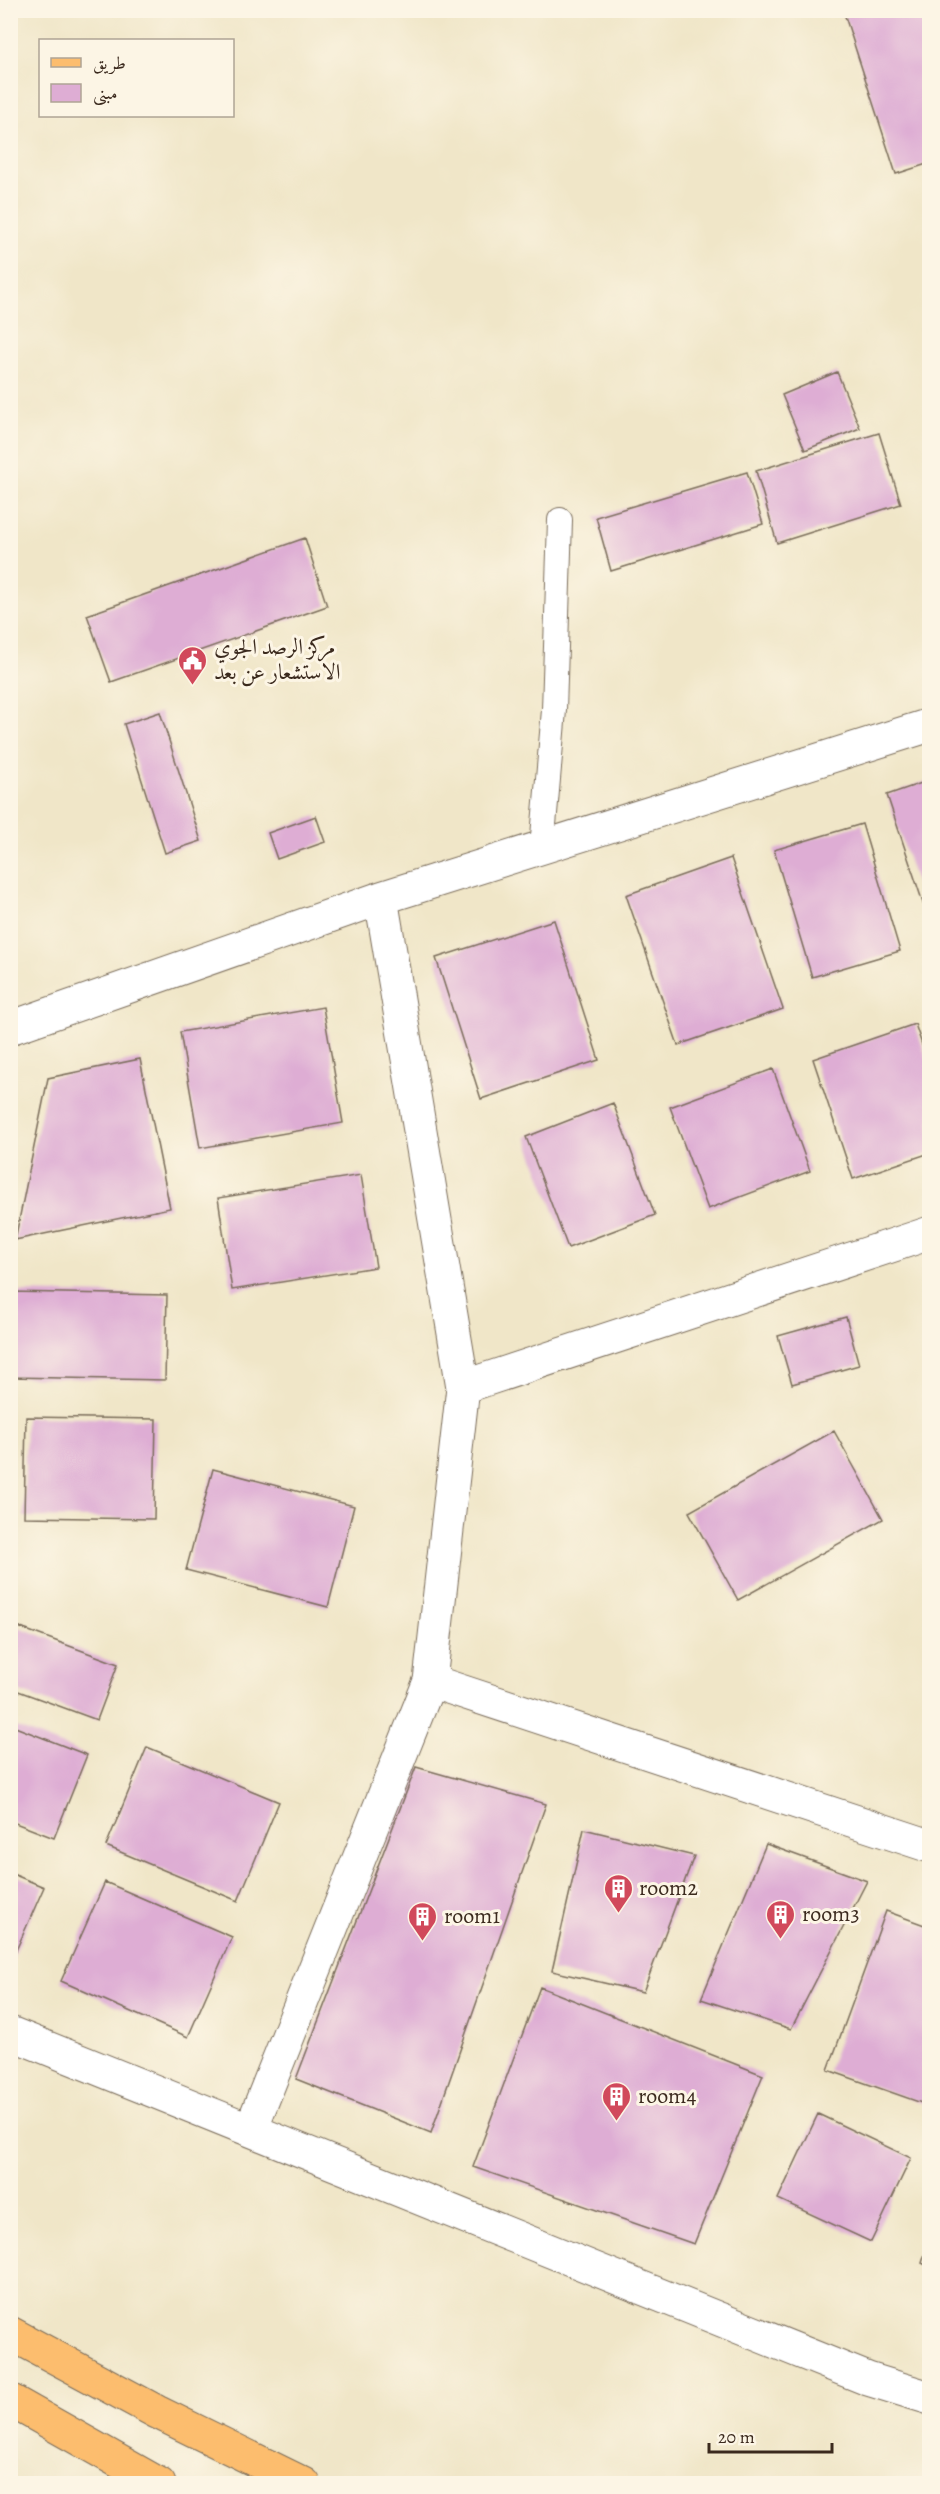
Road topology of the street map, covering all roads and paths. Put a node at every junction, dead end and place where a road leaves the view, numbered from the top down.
1 (560, 520) dead end
2 (930, 725) edge
3 (542, 848) junction
4 (381, 898) junction
5 (10, 1028) edge
6 (928, 1240) edge
7 (463, 1387) junction
8 (430, 1682) junction
9 (930, 1846) edge
10 (10, 2033) edge
11 (251, 2129) junction
12 (10, 2333) edge
13 (930, 2398) edge
14 (10, 2400) edge
15 (159, 2484) edge
16 (304, 2484) edge

1 - 3 lane
2 - 3 street
3 - 4 street
4 - 5 street
4 - 7 street
6 - 7 street
7 - 8 street
8 - 9 street
8 - 11 street
10 - 11 street
11 - 13 street
12 - 16 main road
14 - 15 main road

